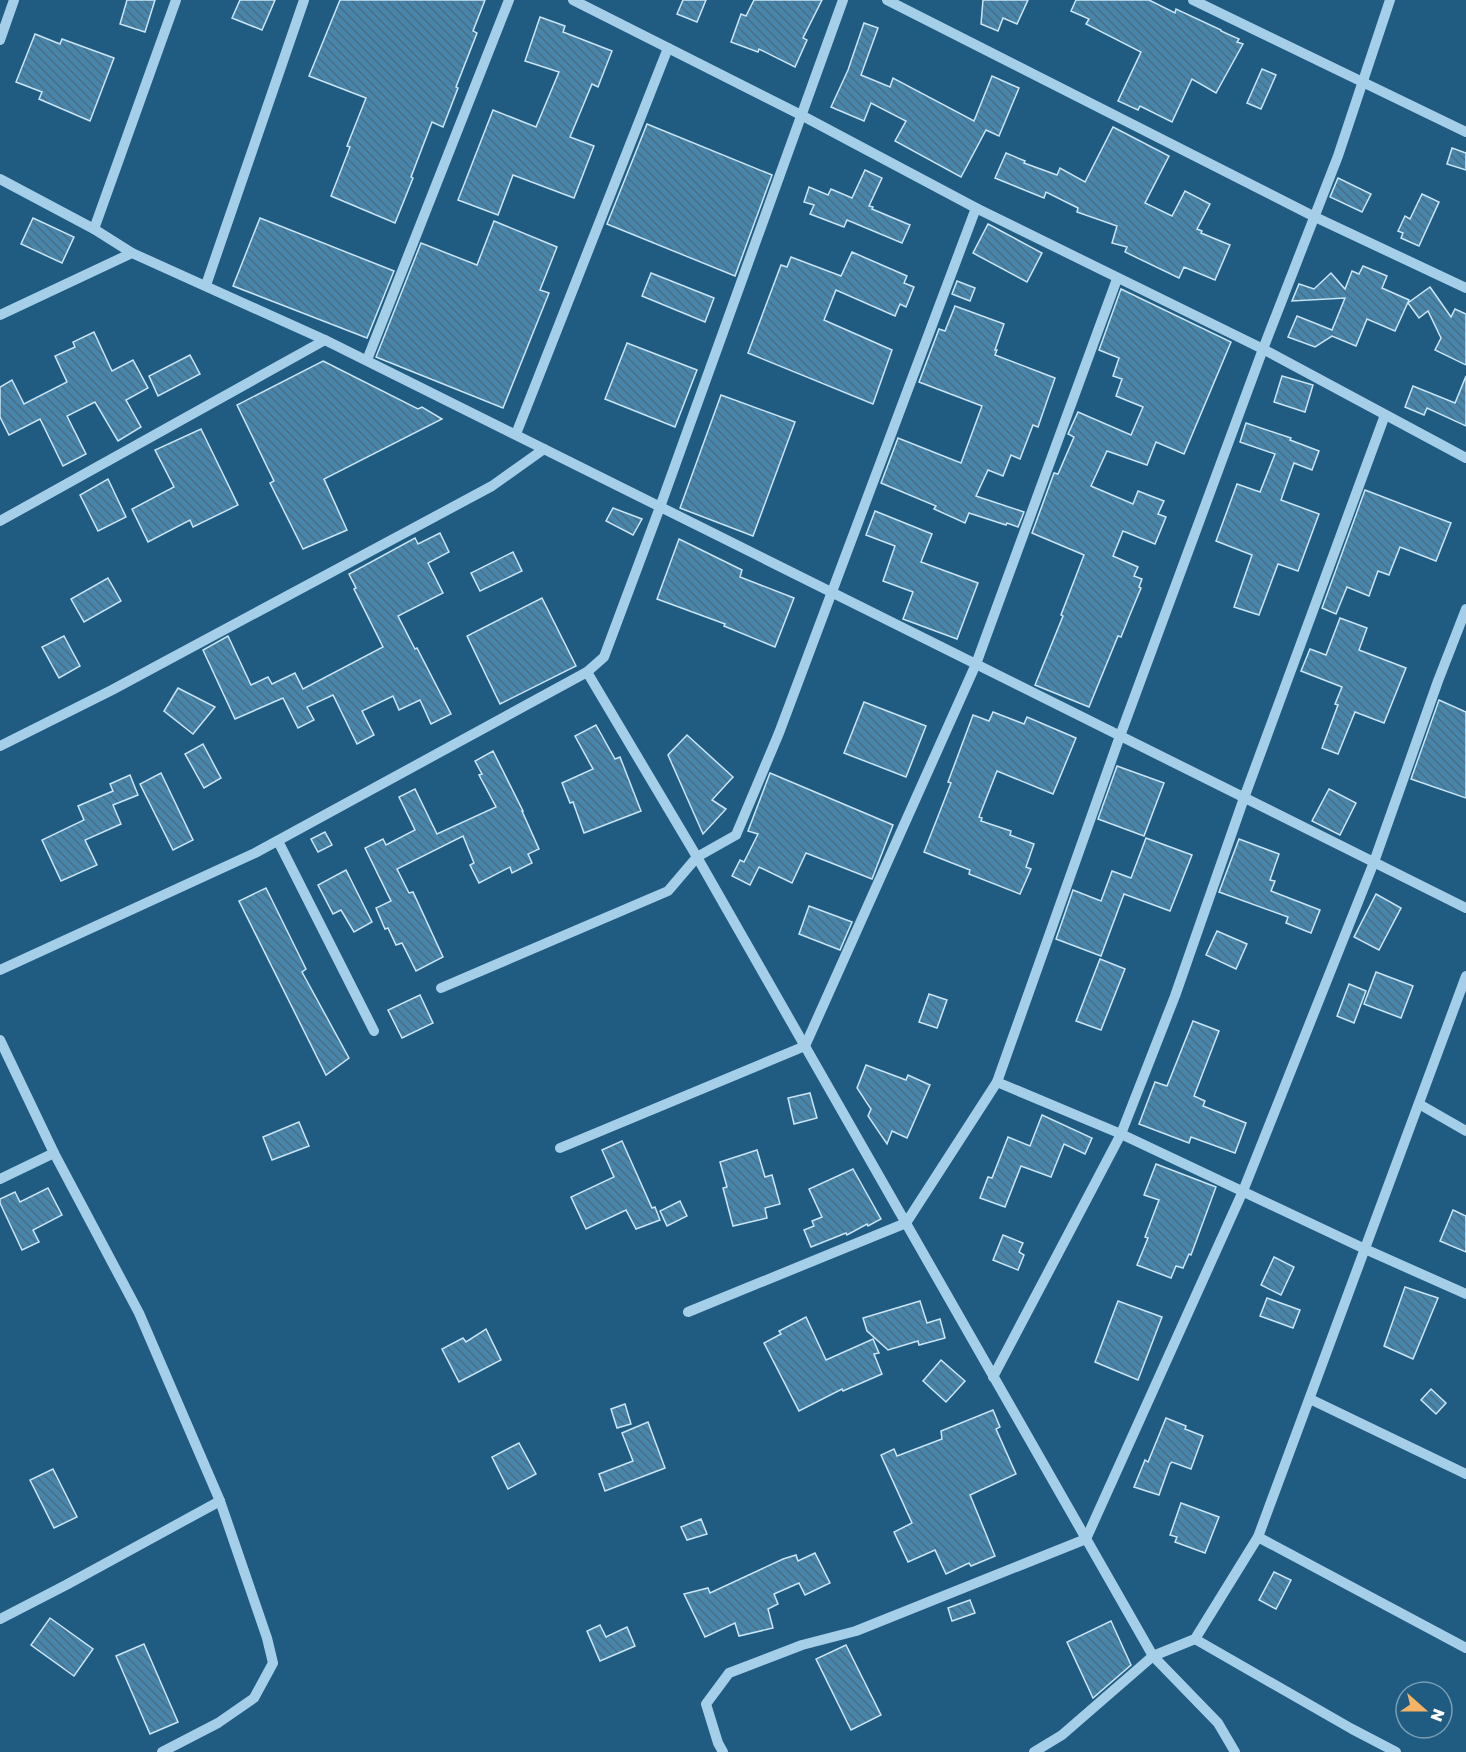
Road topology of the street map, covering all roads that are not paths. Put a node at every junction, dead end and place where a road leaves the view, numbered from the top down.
1 (14, 0) edge
2 (176, 0) edge
3 (304, 0) edge
4 (509, 0) edge
5 (573, 0) edge
6 (843, 0) edge
7 (887, 0) edge
8 (1193, 0) edge
9 (1390, 0) edge
10 (0, 40) edge
11 (668, 48) junction
12 (1363, 84) junction
13 (801, 115) junction
14 (1466, 132) edge
15 (0, 179) edge
16 (976, 208) junction
17 (1315, 217) junction
18 (94, 229) junction
19 (132, 253) junction
20 (1118, 279) junction
21 (206, 285) junction
22 (1466, 288) edge
23 (3, 311) edge
24 (325, 340) junction
25 (1263, 349) junction
26 (367, 360) junction
27 (1385, 415) junction
28 (516, 434) junction
29 (544, 449) junction
30 (1466, 458) edge
31 (660, 507) junction
32 (0, 521) edge
33 (831, 592) junction
34 (1466, 609) edge
35 (976, 664) junction
36 (587, 672) junction
37 (1120, 736) junction
38 (0, 746) edge
39 (1244, 798) junction
40 (278, 841) junction
41 (697, 857) junction
42 (1374, 862) junction
43 (1466, 908) edge
44 (0, 970) edge
45 (1466, 976) edge
46 (441, 988) dead end
47 (374, 1031) dead end
48 (0, 1040) edge
49 (805, 1046) junction
50 (998, 1082) junction
51 (1419, 1104) junction
52 (1466, 1131) edge
53 (1121, 1134) junction
54 (560, 1148) dead end
55 (54, 1153) junction
56 (0, 1179) edge
57 (1243, 1191) junction
58 (906, 1223) junction
59 (1365, 1249) junction
60 (1466, 1294) edge
61 (688, 1312) dead end
62 (993, 1377) junction
63 (1310, 1399) junction
64 (1466, 1474) edge
65 (220, 1501) junction
66 (1258, 1537) junction
67 (1086, 1539) junction
68 (0, 1619) edge
69 (1195, 1639) junction
70 (1466, 1648) edge
71 (1153, 1656) junction
72 (162, 1752) edge
73 (723, 1752) edge
74 (1034, 1752) edge
75 (1235, 1752) edge
76 (1396, 1752) edge

1 - 10 street
2 - 18 street
3 - 21 street
4 - 26 street
5 - 11 street
6 - 13 street
7 - 17 street
8 - 12 street
9 - 12 street
11 - 13 street
11 - 28 street
12 - 14 street
12 - 17 street
13 - 16 street
13 - 31 street
15 - 18 street
16 - 20 street
16 - 33 street
17 - 22 street
17 - 25 street
18 - 19 street
19 - 21 street
19 - 23 street
20 - 25 street
20 - 35 street
21 - 24 street
24 - 26 street
24 - 32 street
25 - 27 street
25 - 37 street
26 - 28 street
27 - 30 street
27 - 39 street
28 - 29 street
29 - 31 street
29 - 38 street
31 - 33 street
31 - 36 street
33 - 35 street
33 - 41 street
34 - 42 street
35 - 37 street
35 - 49 street
36 - 40 street
36 - 41 street
37 - 39 street
37 - 50 street
39 - 42 street
39 - 53 street
40 - 44 street
40 - 47 street
41 - 46 street
41 - 49 street
42 - 43 street
42 - 57 street
45 - 51 street
48 - 55 street
49 - 54 street
49 - 58 street
50 - 53 street
50 - 58 street
51 - 52 street
51 - 59 street
53 - 57 street
53 - 62 street
55 - 56 street
55 - 65 street
57 - 59 street
57 - 67 street
58 - 61 street
58 - 62 street
59 - 60 street
59 - 63 street
62 - 67 street
63 - 64 street
63 - 66 street
65 - 68 street
65 - 72 street
66 - 69 street
66 - 70 street
67 - 71 street
67 - 73 street
69 - 71 street
69 - 76 street
71 - 74 street
71 - 75 street

